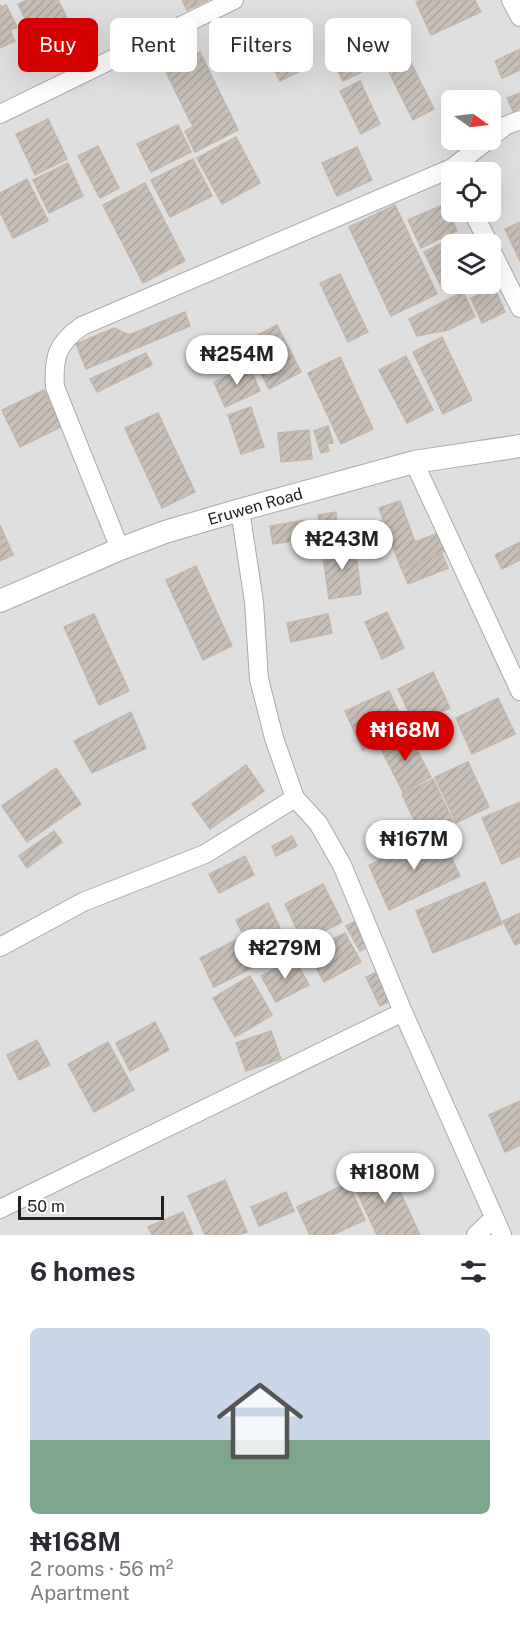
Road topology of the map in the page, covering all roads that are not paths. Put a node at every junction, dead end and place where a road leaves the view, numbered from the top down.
1 (234, 0) edge
2 (511, 0) edge
3 (520, 17) edge
4 (0, 114) edge
5 (520, 120) edge
6 (501, 130) edge
7 (476, 150) edge
8 (462, 162) edge
9 (441, 175) edge
10 (501, 269) edge
11 (520, 308) edge
12 (520, 446) edge
13 (414, 462) junction
14 (240, 510) junction
15 (120, 549) junction
16 (0, 601) edge
17 (520, 691) edge
18 (296, 798) junction
19 (0, 946) edge
20 (403, 1012) junction
21 (0, 1209) edge
22 (498, 1227) edge
23 (476, 1235) edge

1 - 4 street
2 - 3 street
5 - 6 street
7 - 8 street
9 - 15 street
10 - 11 street
12 - 13 street, Eruwen Road
13 - 14 street, Eruwen Road
13 - 17 street
14 - 15 street, Eruwen Road
14 - 18 street
15 - 16 street, Eruwen Road
18 - 19 street
18 - 20 street
20 - 21 street
20 - 22 street
22 - 23 street

